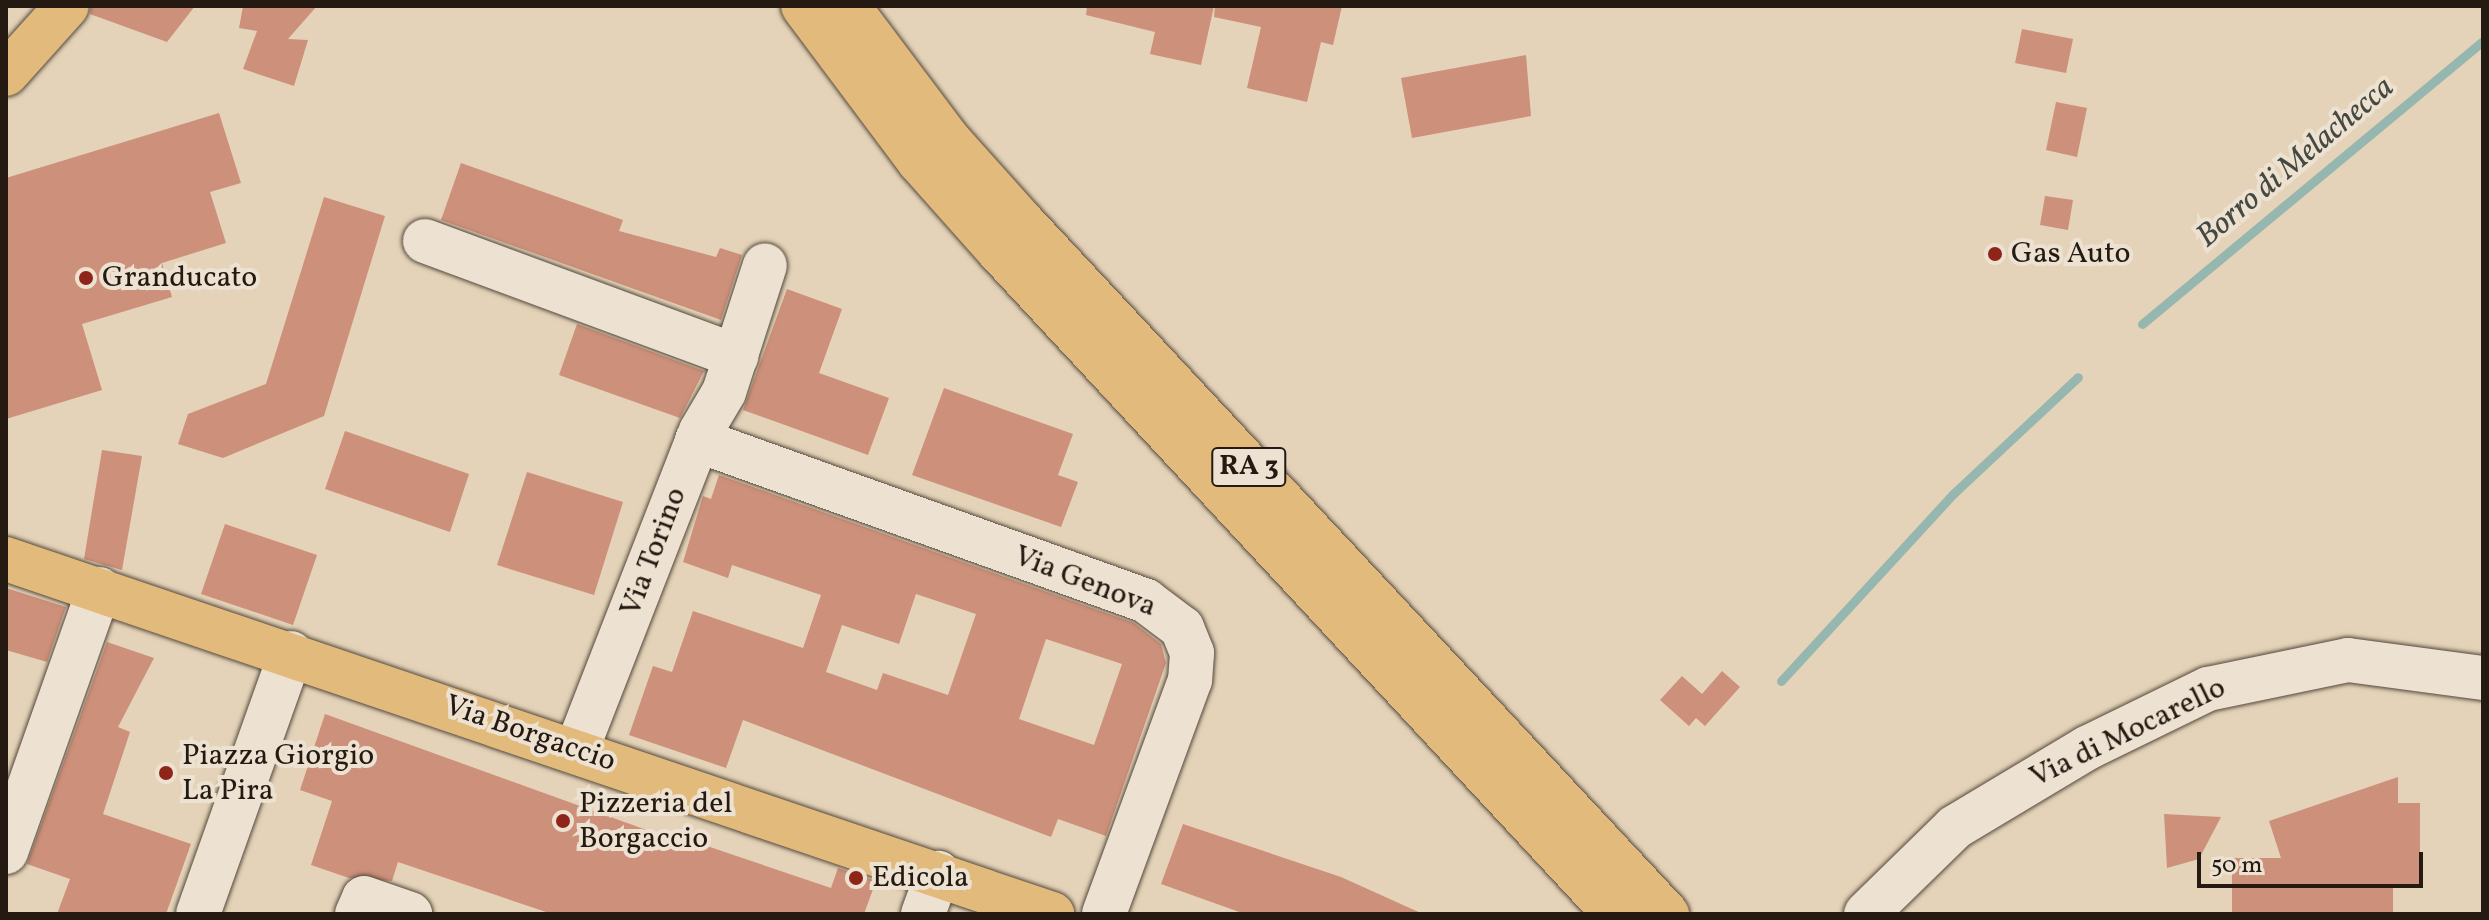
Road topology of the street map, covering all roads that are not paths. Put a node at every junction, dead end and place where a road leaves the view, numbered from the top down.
1 (67, 6) edge
2 (803, 6) edge
3 (848, 6) edge
4 (6, 74) edge
5 (425, 241) dead end
6 (765, 265) dead end
7 (736, 356) junction
8 (697, 440) junction
9 (6, 559) edge
10 (99, 589) junction
11 (291, 653) junction
12 (2483, 678) edge
13 (577, 749) junction
14 (6, 852) edge
15 (938, 873) junction
16 (360, 906) edge
17 (198, 914) edge
18 (410, 914) edge
19 (923, 914) edge
20 (1052, 914) edge
21 (1104, 914) edge
22 (1615, 914) edge
23 (1667, 914) edge
24 (1866, 914) edge

1 - 4 main road
2 - 22 main road, RA 3
3 - 23 main road, RA 3
5 - 7 street
6 - 7 street, Via Torino
7 - 8 street, Via Torino
8 - 13 street, Via Torino
8 - 21 street, Via Genova
9 - 10 main road, Via Borgaccio
10 - 11 main road, Via Borgaccio
10 - 14 street
11 - 13 main road, Via Borgaccio
11 - 17 street
12 - 24 street, Via di Mocarello
13 - 15 main road, Via Borgaccio
15 - 19 street
15 - 20 main road, Via Borgaccio
16 - 18 street

